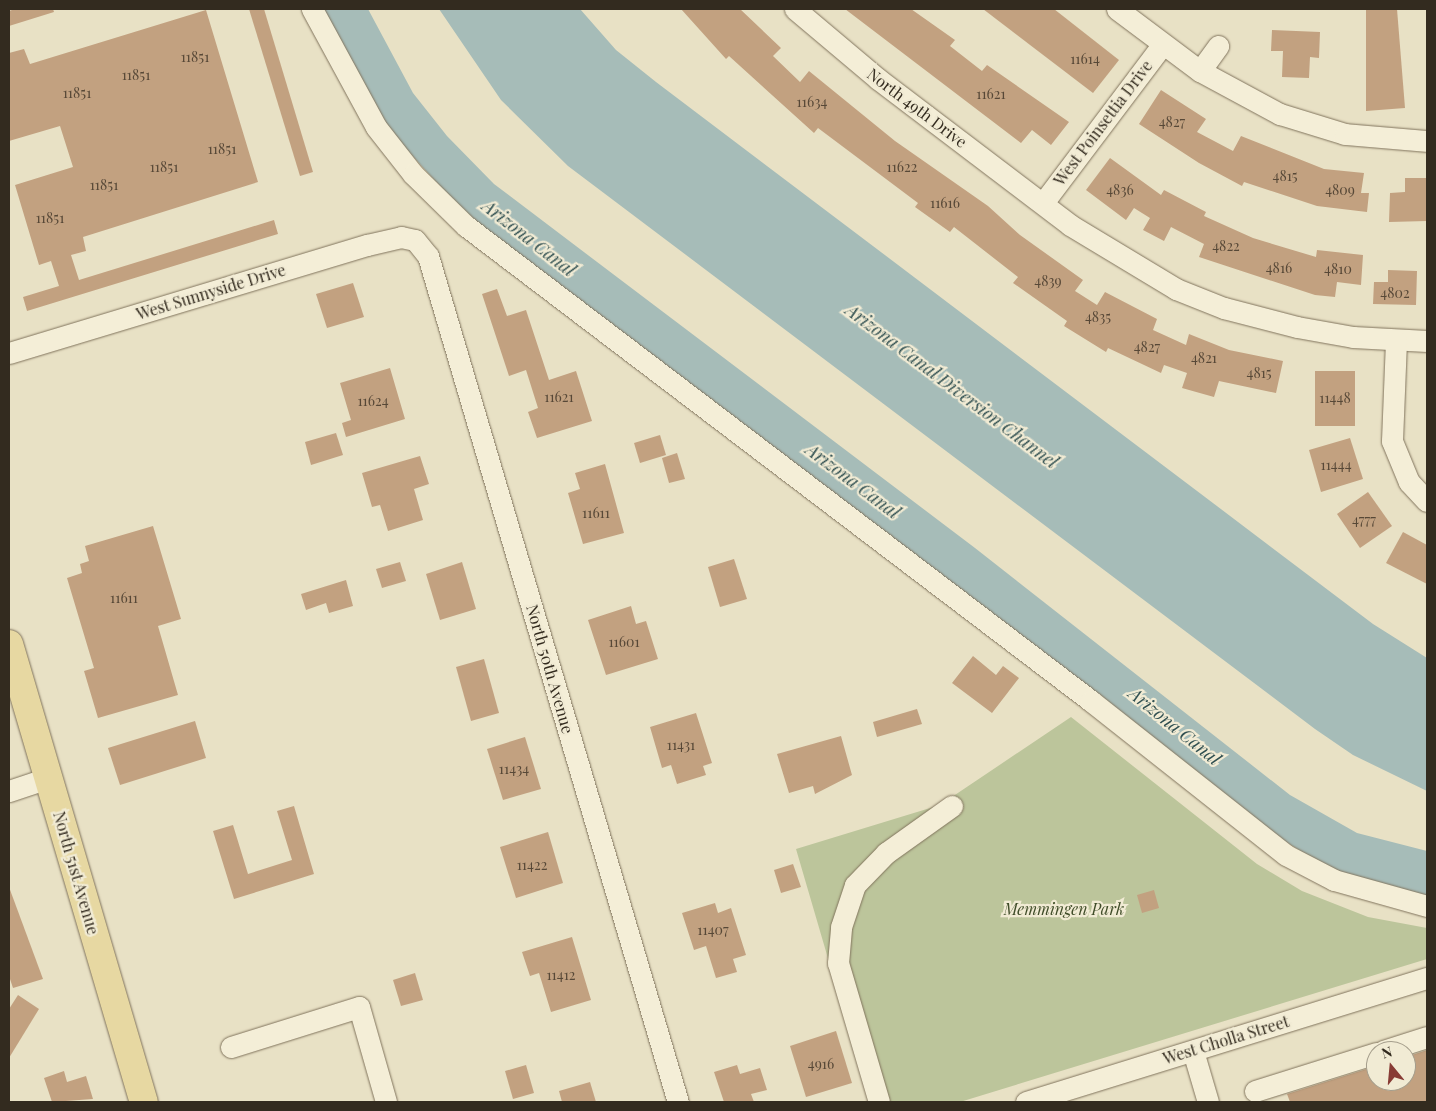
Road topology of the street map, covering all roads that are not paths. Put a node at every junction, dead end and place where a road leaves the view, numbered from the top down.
1 (312, 9) edge
2 (795, 9) edge
3 (1117, 9) edge
4 (1163, 44) junction
5 (1218, 46) dead end
6 (1200, 71) junction
7 (1427, 141) edge
8 (1043, 203) junction
9 (415, 240) joint
10 (1427, 340) edge
11 (1396, 341) junction
12 (9, 353) edge
13 (1427, 501) edge
14 (9, 644) edge
15 (48, 778) junction
16 (9, 790) edge
17 (952, 806) dead end
18 (1427, 906) edge
19 (1427, 978) edge
20 (1427, 1037) edge
21 (1414, 1041) edge
22 (231, 1046) dead end
23 (1193, 1051) junction
24 (1366, 1056) edge
25 (1255, 1091) dead end
26 (1078, 1094) edge
27 (144, 1102) edge
28 (386, 1102) edge
29 (678, 1102) edge
30 (879, 1102) edge
31 (1026, 1102) edge
32 (1208, 1102) edge

1 - 18 street
2 - 8 street, North 49th Drive
3 - 4 street
4 - 6 street
4 - 8 street, West Poinsettia Drive
5 - 6 street
6 - 7 street
8 - 11 street, North 49th Drive
9 - 12 street, West Sunnyside Drive
9 - 29 street, North 50th Avenue
10 - 11 street, North 49th Drive
11 - 13 street
14 - 15 main road, North 51st Avenue
15 - 16 street
15 - 27 main road, North 51st Avenue
17 - 30 street
19 - 23 street, West Cholla Street
20 - 21 street
22 - 28 street
23 - 26 street, West Cholla Street
23 - 32 street
24 - 25 street
26 - 31 street, West Cholla Street

